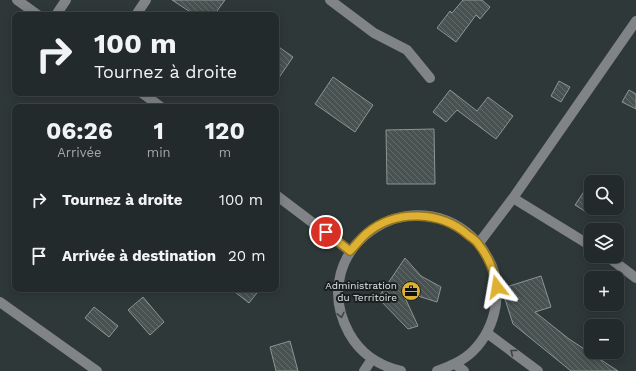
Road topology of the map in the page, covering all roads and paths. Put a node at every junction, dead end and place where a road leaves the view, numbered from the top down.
1 (17, 0) edge
2 (66, 0) edge
3 (146, 0) edge
4 (330, 0) edge
5 (34, 12) edge
6 (58, 12) edge
7 (138, 12) edge
8 (636, 21) edge
9 (430, 78) dead end
10 (146, 96) edge
11 (157, 104) edge
12 (279, 197) edge
13 (513, 198) junction
14 (584, 242) edge
15 (479, 243) junction
16 (350, 251) junction
17 (616, 263) edge
18 (636, 278) edge
19 (0, 302) edge
20 (487, 333) junction
21 (372, 359) junction
22 (455, 364) junction
23 (97, 371) edge
24 (364, 371) edge
25 (401, 371) edge
26 (437, 371) edge
27 (464, 371) edge
28 (538, 371) edge

1 - 5 street
2 - 6 street
3 - 7 street
4 - 9 street
8 - 13 street
10 - 11 street
12 - 16 street
13 - 14 street
13 - 15 street
15 - 16 street
15 - 20 street
16 -> 21 street
17 - 18 street
19 - 23 street
20 - 22 street
28 -> 20 street
21 - 24 street
21 - 25 street
22 - 26 street
22 - 27 street

